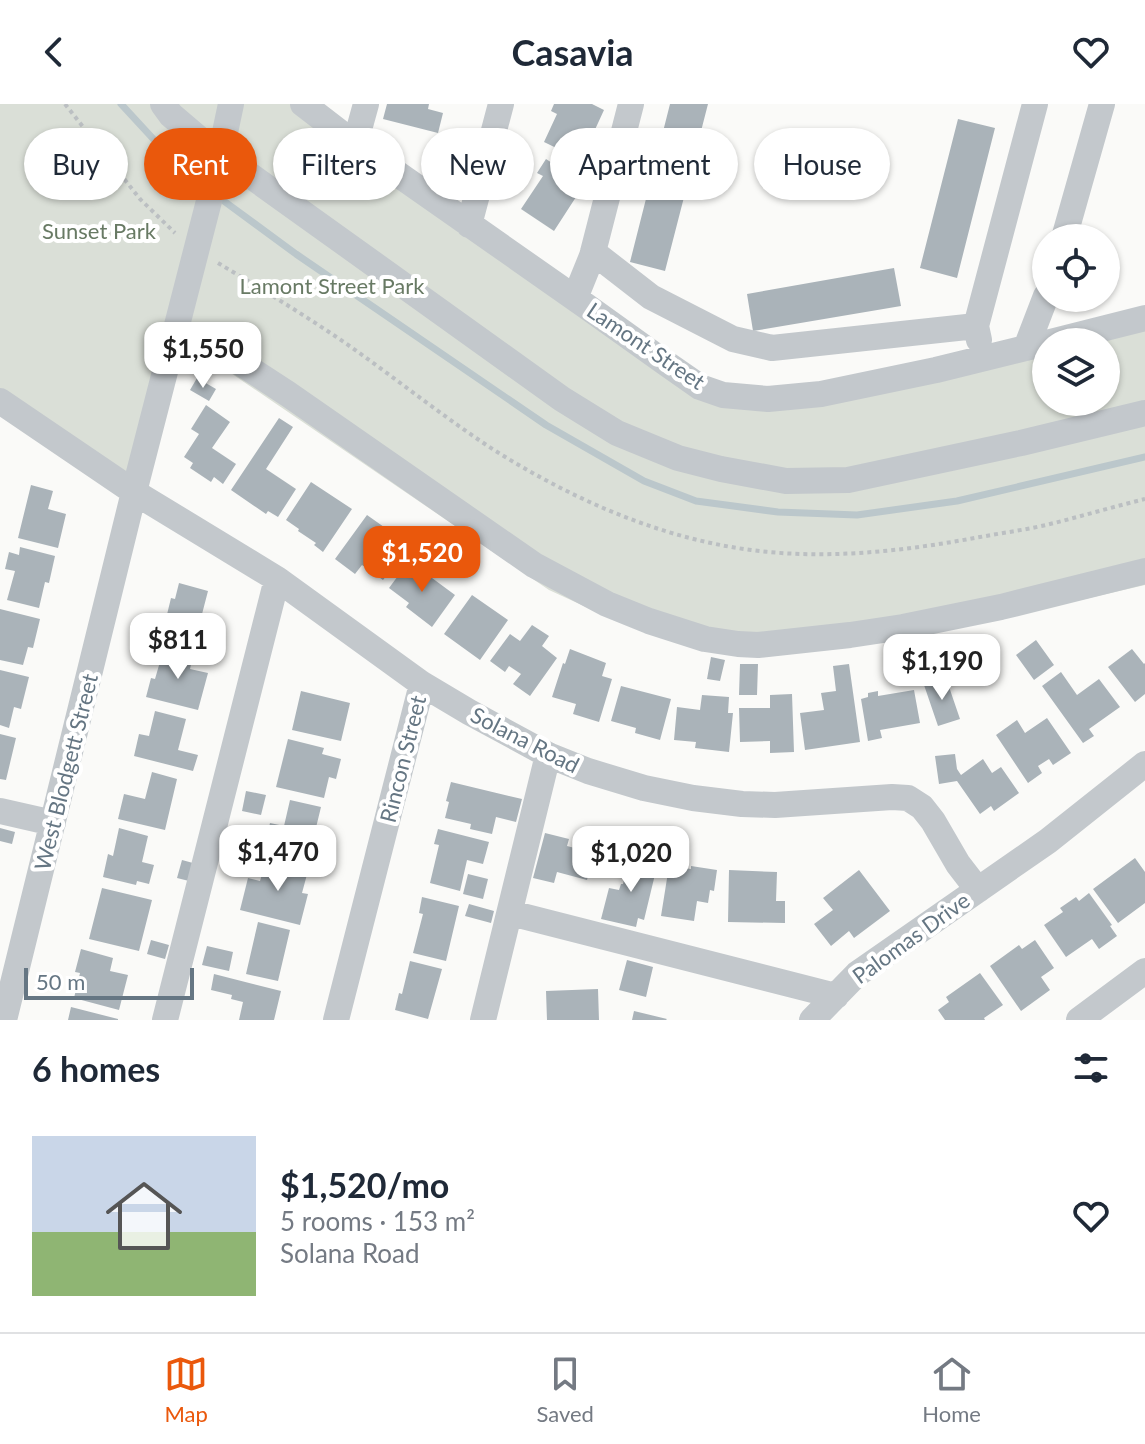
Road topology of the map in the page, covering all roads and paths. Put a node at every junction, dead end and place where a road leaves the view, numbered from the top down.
1 (163, 104) edge
2 (231, 104) edge
3 (303, 104) edge
4 (366, 104) edge
5 (501, 104) edge
6 (631, 104) edge
7 (1035, 104) edge
8 (1102, 104) edge
9 (184, 128) edge
10 (226, 128) edge
11 (334, 128) edge
12 (359, 128) edge
13 (405, 180) edge
14 (257, 188) edge
15 (209, 200) edge
16 (1068, 224) edge
17 (469, 225) junction
18 (593, 252) junction
19 (643, 291) junction
20 (575, 298) junction
21 (1145, 318) edge
22 (976, 326) junction
23 (1105, 328) edge
24 (176, 331) junction
25 (622, 331) junction
26 (1032, 346) edge
27 (983, 359) junction
28 (0, 401) edge
29 (1145, 413) edge
30 (134, 492) junction
31 (1145, 571) edge
32 (277, 579) junction
33 (422, 684) junction
34 (548, 755) junction
35 (1145, 764) edge
36 (0, 811) edge
37 (53, 823) junction
38 (978, 890) junction
39 (511, 913) junction
40 (1145, 971) edge
41 (7, 979) edge
42 (836, 996) junction
43 (4, 1020) edge
44 (165, 1020) edge
45 (336, 1020) edge
46 (483, 1020) edge
47 (812, 1020) edge
48 (1079, 1020) edge

1 - 9 street
2 - 10 street, West Blodgett Street
3 - 11 street, Lamont Street
4 - 12 street
5 - 17 street
6 - 18 street
7 - 22 street
8 - 16 street
13 - 17 street, Lamont Street
14 - 29 street
15 - 24 street, West Blodgett Street
17 - 20 street, Lamont Street
18 - 19 street
18 - 20 street
19 - 22 street
19 - 25 street
20 - 25 street, Lamont Street
21 - 23 street, Lamont Street
22 - 27 street
24 - 30 street, West Blodgett Street
24 - 31 street
25 - 27 street, Lamont Street
26 - 27 street, Lamont Street
28 - 30 street, Solana Road
30 - 32 street, Solana Road
30 - 37 street, West Blodgett Street
32 - 33 street, Solana Road
32 - 44 street
33 - 34 street, Solana Road
33 - 45 street, Rincon Street
34 - 38 street, Solana Road
34 - 39 street
35 - 38 street
36 - 37 street
37 - 41 street, West Blodgett Street
38 - 42 street, Palomas Drive
39 - 42 street
39 - 46 street
40 - 48 street
41 - 43 street, West Blodgett Street
42 - 47 street, Palomas Drive

